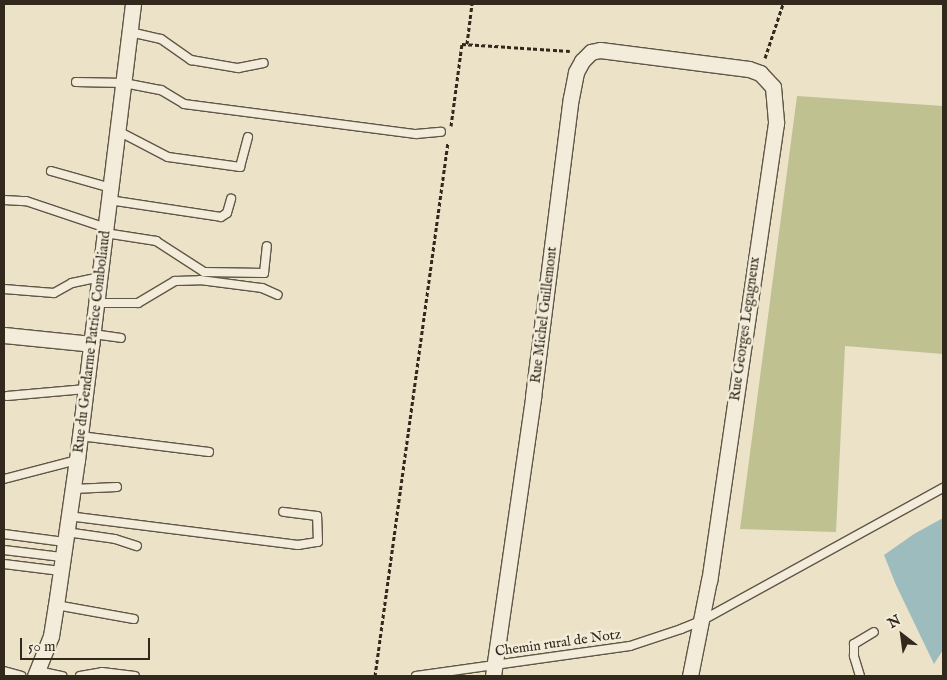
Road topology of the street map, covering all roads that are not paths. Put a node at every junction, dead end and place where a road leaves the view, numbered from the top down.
1 (133, 4) edge
2 (130, 32) junction
3 (264, 63) dead end
4 (760, 73) joint
5 (76, 82) dead end
6 (124, 83) junction
7 (118, 131) junction
8 (442, 132) dead end
9 (248, 137) dead end
10 (51, 171) dead end
11 (110, 194) junction
12 (231, 199) dead end
13 (4, 200) edge
14 (106, 230) junction
15 (267, 246) dead end
16 (100, 277) junction
17 (4, 289) edge
18 (278, 294) dead end
19 (97, 303) junction
20 (4, 336) edge
21 (121, 338) dead end
22 (92, 339) junction
23 (86, 389) junction
24 (7, 396) dead end
25 (80, 436) junction
26 (209, 452) dead end
27 (78, 460) junction
28 (4, 479) edge
29 (117, 487) dead end
30 (943, 488) edge
31 (73, 489) junction
32 (283, 512) dead end
33 (68, 516) junction
34 (4, 534) edge
35 (137, 546) dead end
36 (4, 550) edge
37 (63, 550) junction
38 (4, 564) edge
39 (56, 605) junction
40 (134, 619) dead end
41 (701, 621) junction
42 (874, 632) dead end
43 (494, 670) edge
44 (4, 671) edge
45 (37, 674) edge
46 (20, 676) edge
47 (62, 676) edge
48 (80, 676) edge
49 (135, 676) edge
50 (416, 676) edge
51 (690, 676) edge
52 (860, 676) edge

1 - 2 street, Rue du Gendarme Patrice Comboliaud
2 - 3 lane
2 - 6 street, Rue du Gendarme Patrice Comboliaud
4 - 41 street, Rue Georges Legagneux
4 - 43 street, Rue Michel Guillemont
5 - 6 lane
6 - 7 street, Rue du Gendarme Patrice Comboliaud
6 - 8 lane
7 - 9 lane
7 - 11 street, Rue du Gendarme Patrice Comboliaud
10 - 11 lane
11 - 12 lane
11 - 14 street, Rue du Gendarme Patrice Comboliaud
13 - 14 lane
14 - 15 lane
14 - 16 street, Rue du Gendarme Patrice Comboliaud
16 - 17 lane
16 - 19 street, Rue du Gendarme Patrice Comboliaud
18 - 19 lane
19 - 22 street, Rue du Gendarme Patrice Comboliaud
20 - 22 street
21 - 22 lane
22 - 23 street, Rue du Gendarme Patrice Comboliaud
23 - 24 lane
23 - 25 street, Rue du Gendarme Patrice Comboliaud
25 - 26 lane
25 - 27 street, Rue du Gendarme Patrice Comboliaud
27 - 28 lane
27 - 31 street, Rue du Gendarme Patrice Comboliaud
29 - 31 lane
30 - 41 lane, Chemin rural de Notz
31 - 33 street, Rue du Gendarme Patrice Comboliaud
32 - 33 lane
33 - 37 street, Rue du Gendarme Patrice Comboliaud
34 - 37 lane
35 - 37 lane
36 - 37 lane
37 - 38 lane
37 - 39 street, Rue du Gendarme Patrice Comboliaud
39 - 40 lane
39 - 45 street, Rue du Gendarme Patrice Comboliaud
41 - 43 lane, Chemin rural de Notz
41 - 51 street, Rue Georges Legagneux
42 - 52 lane
43 - 50 lane, Chemin rural de Notz
44 - 46 lane
45 - 47 lane
48 - 49 lane

